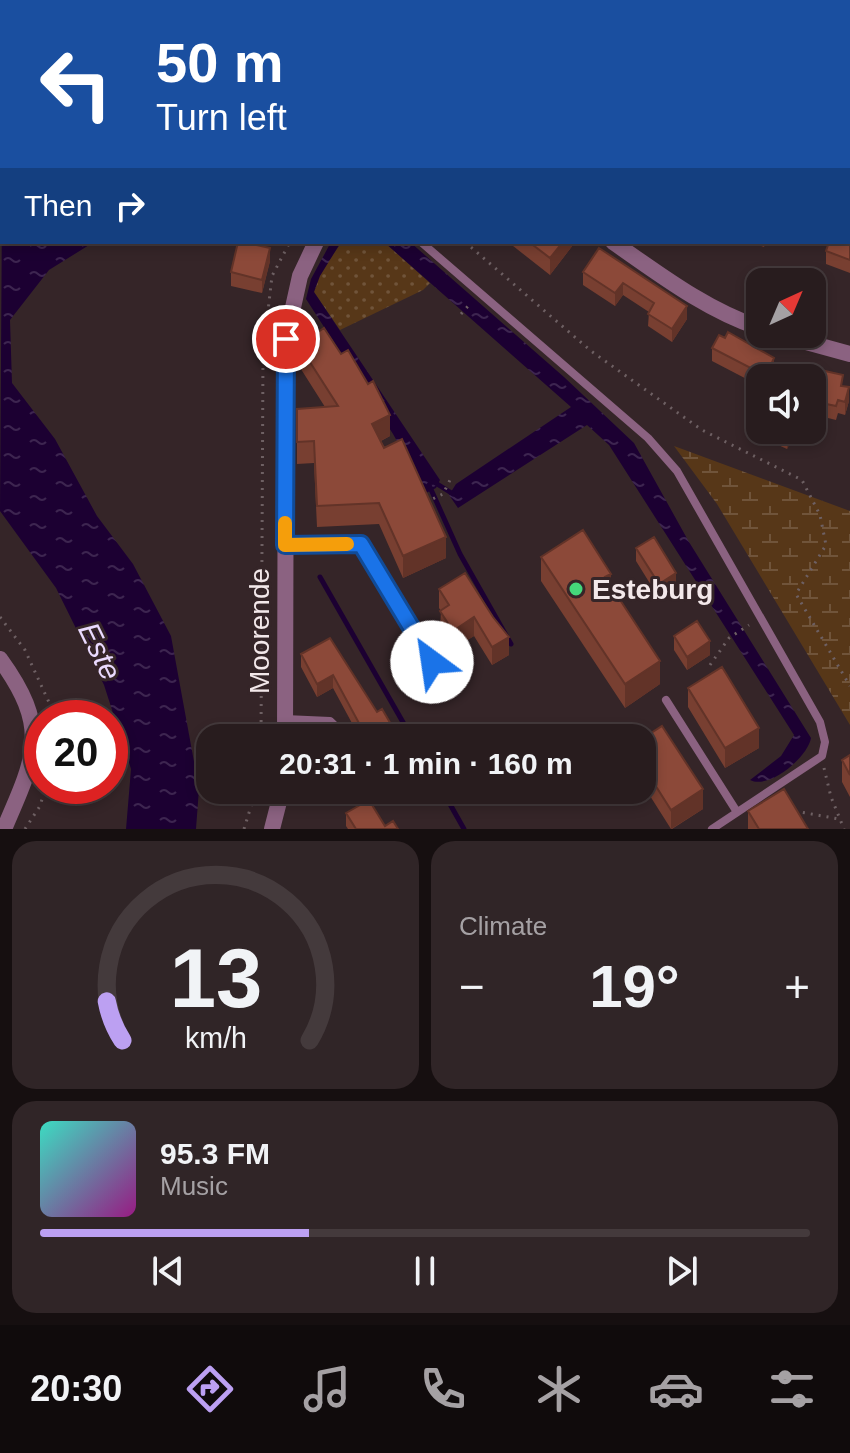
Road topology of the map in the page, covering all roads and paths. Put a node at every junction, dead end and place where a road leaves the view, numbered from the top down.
1 (289, 244) edge
2 (315, 244) edge
3 (423, 244) edge
4 (467, 244) edge
5 (616, 244) edge
6 (746, 323) edge
7 (826, 347) edge
8 (850, 354) edge
9 (451, 478) dead end
10 (426, 502) edge
11 (285, 545) junction
12 (0, 617) edge
13 (746, 627) dead end
14 (0, 659) edge
15 (710, 665) dead end
16 (445, 684) dead end
17 (850, 686) edge
18 (48, 700) edge
19 (666, 700) dead end
20 (285, 719) junction
21 (261, 724) edge
22 (285, 724) edge
23 (333, 724) edge
24 (822, 756) junction
25 (763, 797) junction
26 (41, 804) edge
27 (252, 804) edge
28 (278, 804) edge
29 (737, 812) junction
30 (839, 819) junction
31 (4, 829) edge
32 (25, 829) edge
33 (244, 829) edge
34 (272, 829) edge
35 (712, 829) edge
36 (844, 829) edge

1 - 21 path
2 - 11 street, Moorende
3 - 24 lane
4 - 17 path
5 - 6 street
7 - 8 street
9 - 10 path
11 - 16 lane
11 - 20 street, Moorende
12 - 18 path
13 - 15 path
14 - 31 street
19 - 29 lane
20 - 22 street, Moorende
20 - 23 lane
24 - 25 lane
24 - 30 path
25 - 29 lane
25 - 30 path
26 - 32 path
27 - 33 path
28 - 34 street
29 - 35 lane
30 - 36 path

